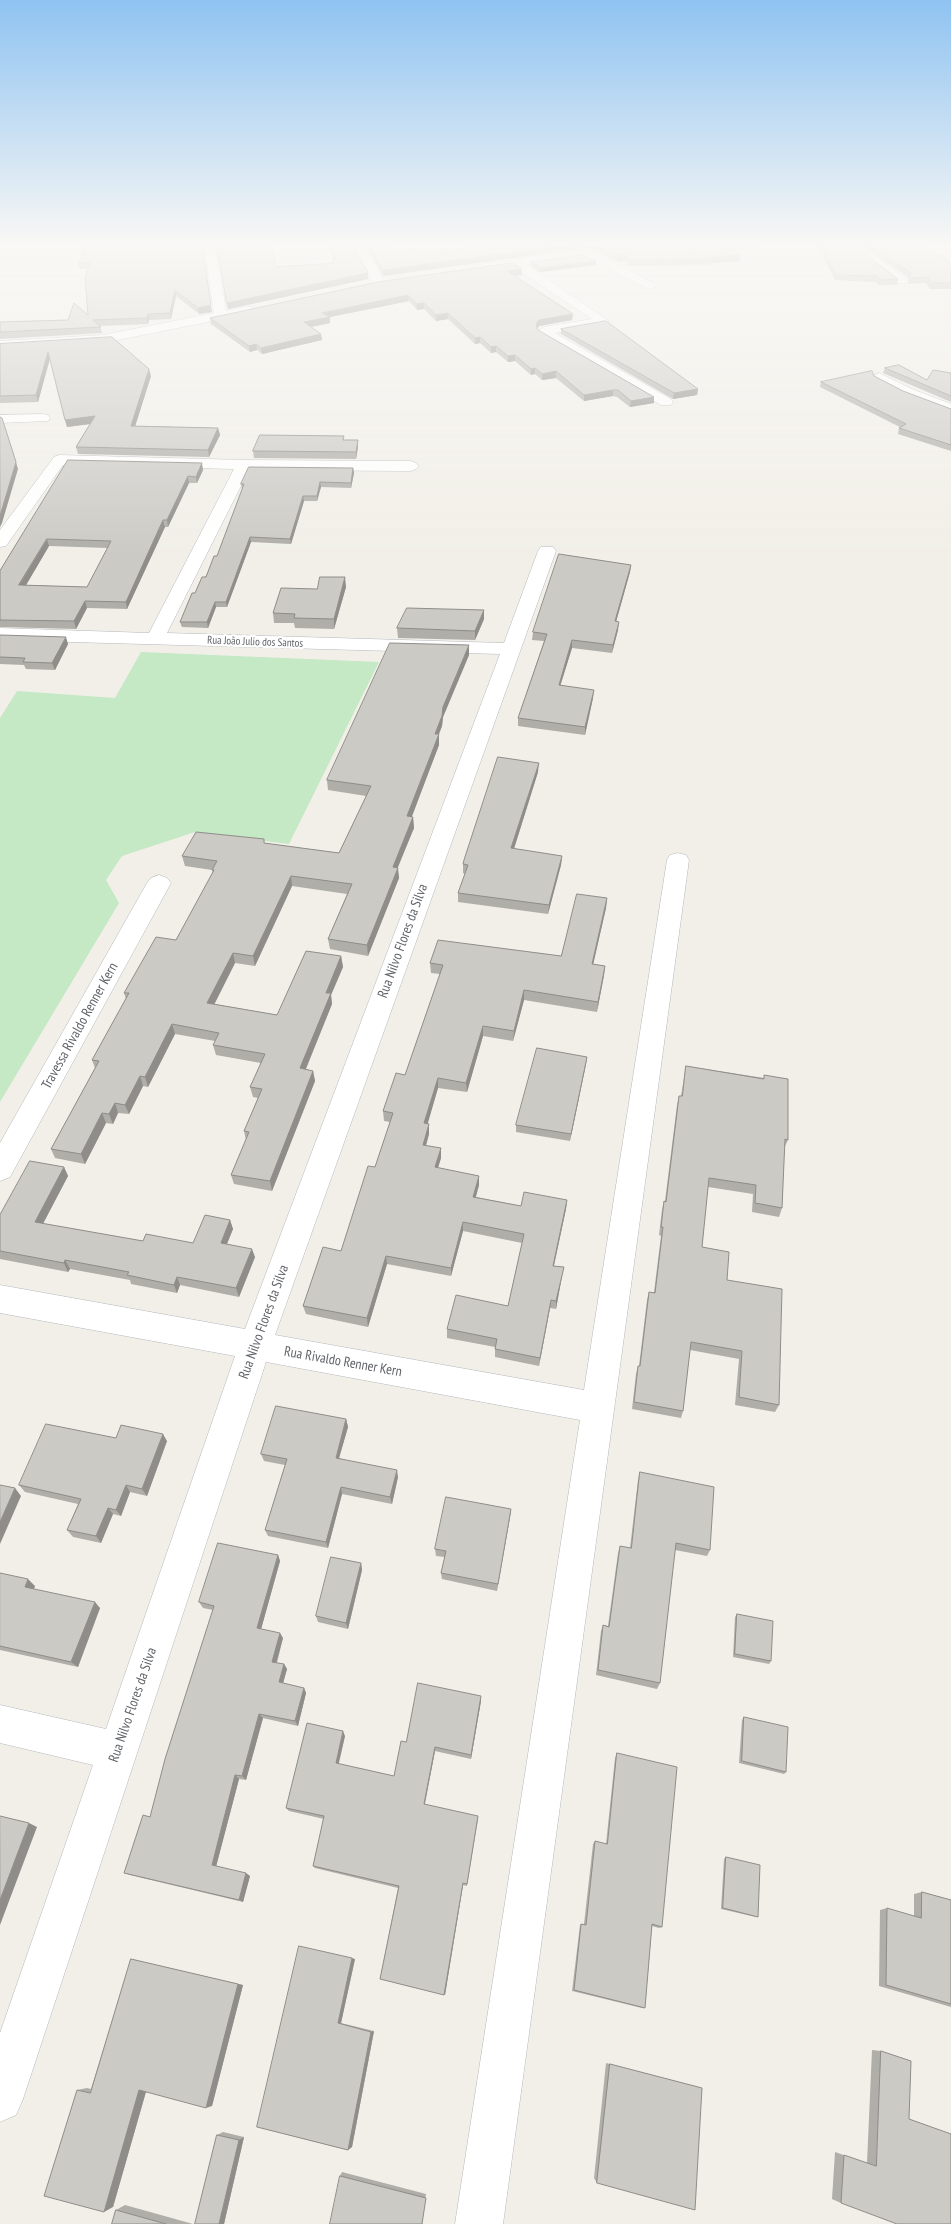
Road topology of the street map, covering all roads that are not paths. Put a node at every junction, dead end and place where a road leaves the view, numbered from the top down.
1 (573, 349) edge
2 (879, 377) edge
3 (666, 402) dead end
4 (951, 409) edge
5 (43, 418) dead end
6 (0, 419) edge
7 (244, 465) junction
8 (411, 466) dead end
9 (0, 542) edge
10 (547, 551) dead end
11 (0, 634) edge
12 (155, 639) junction
13 (511, 649) junction
14 (678, 860) dead end
15 (159, 883) dead end
16 (0, 1169) edge
17 (0, 1299) edge
18 (254, 1346) junction
19 (598, 1408) junction
20 (0, 1724) edge
21 (118, 1751) junction
22 (0, 2099) edge
23 (479, 2224) edge

1 - 3 street
2 - 4 street
5 - 6 street
7 - 8 street
7 - 9 street
7 - 12 street
10 - 13 street, Rua Nilvo Flores da Silva
11 - 12 street, Rua João Julio dos Santos
12 - 13 street, Rua João Julio dos Santos
13 - 18 street, Rua Nilvo Flores da Silva
14 - 19 street
15 - 16 street, Travessa Rivaldo Renner Kern
17 - 18 street, Rua Rivaldo Renner Kern
18 - 19 street, Rua Rivaldo Renner Kern
18 - 21 street, Rua Nilvo Flores da Silva
19 - 23 street
20 - 21 street
21 - 22 street, Rua Nilvo Flores da Silva

